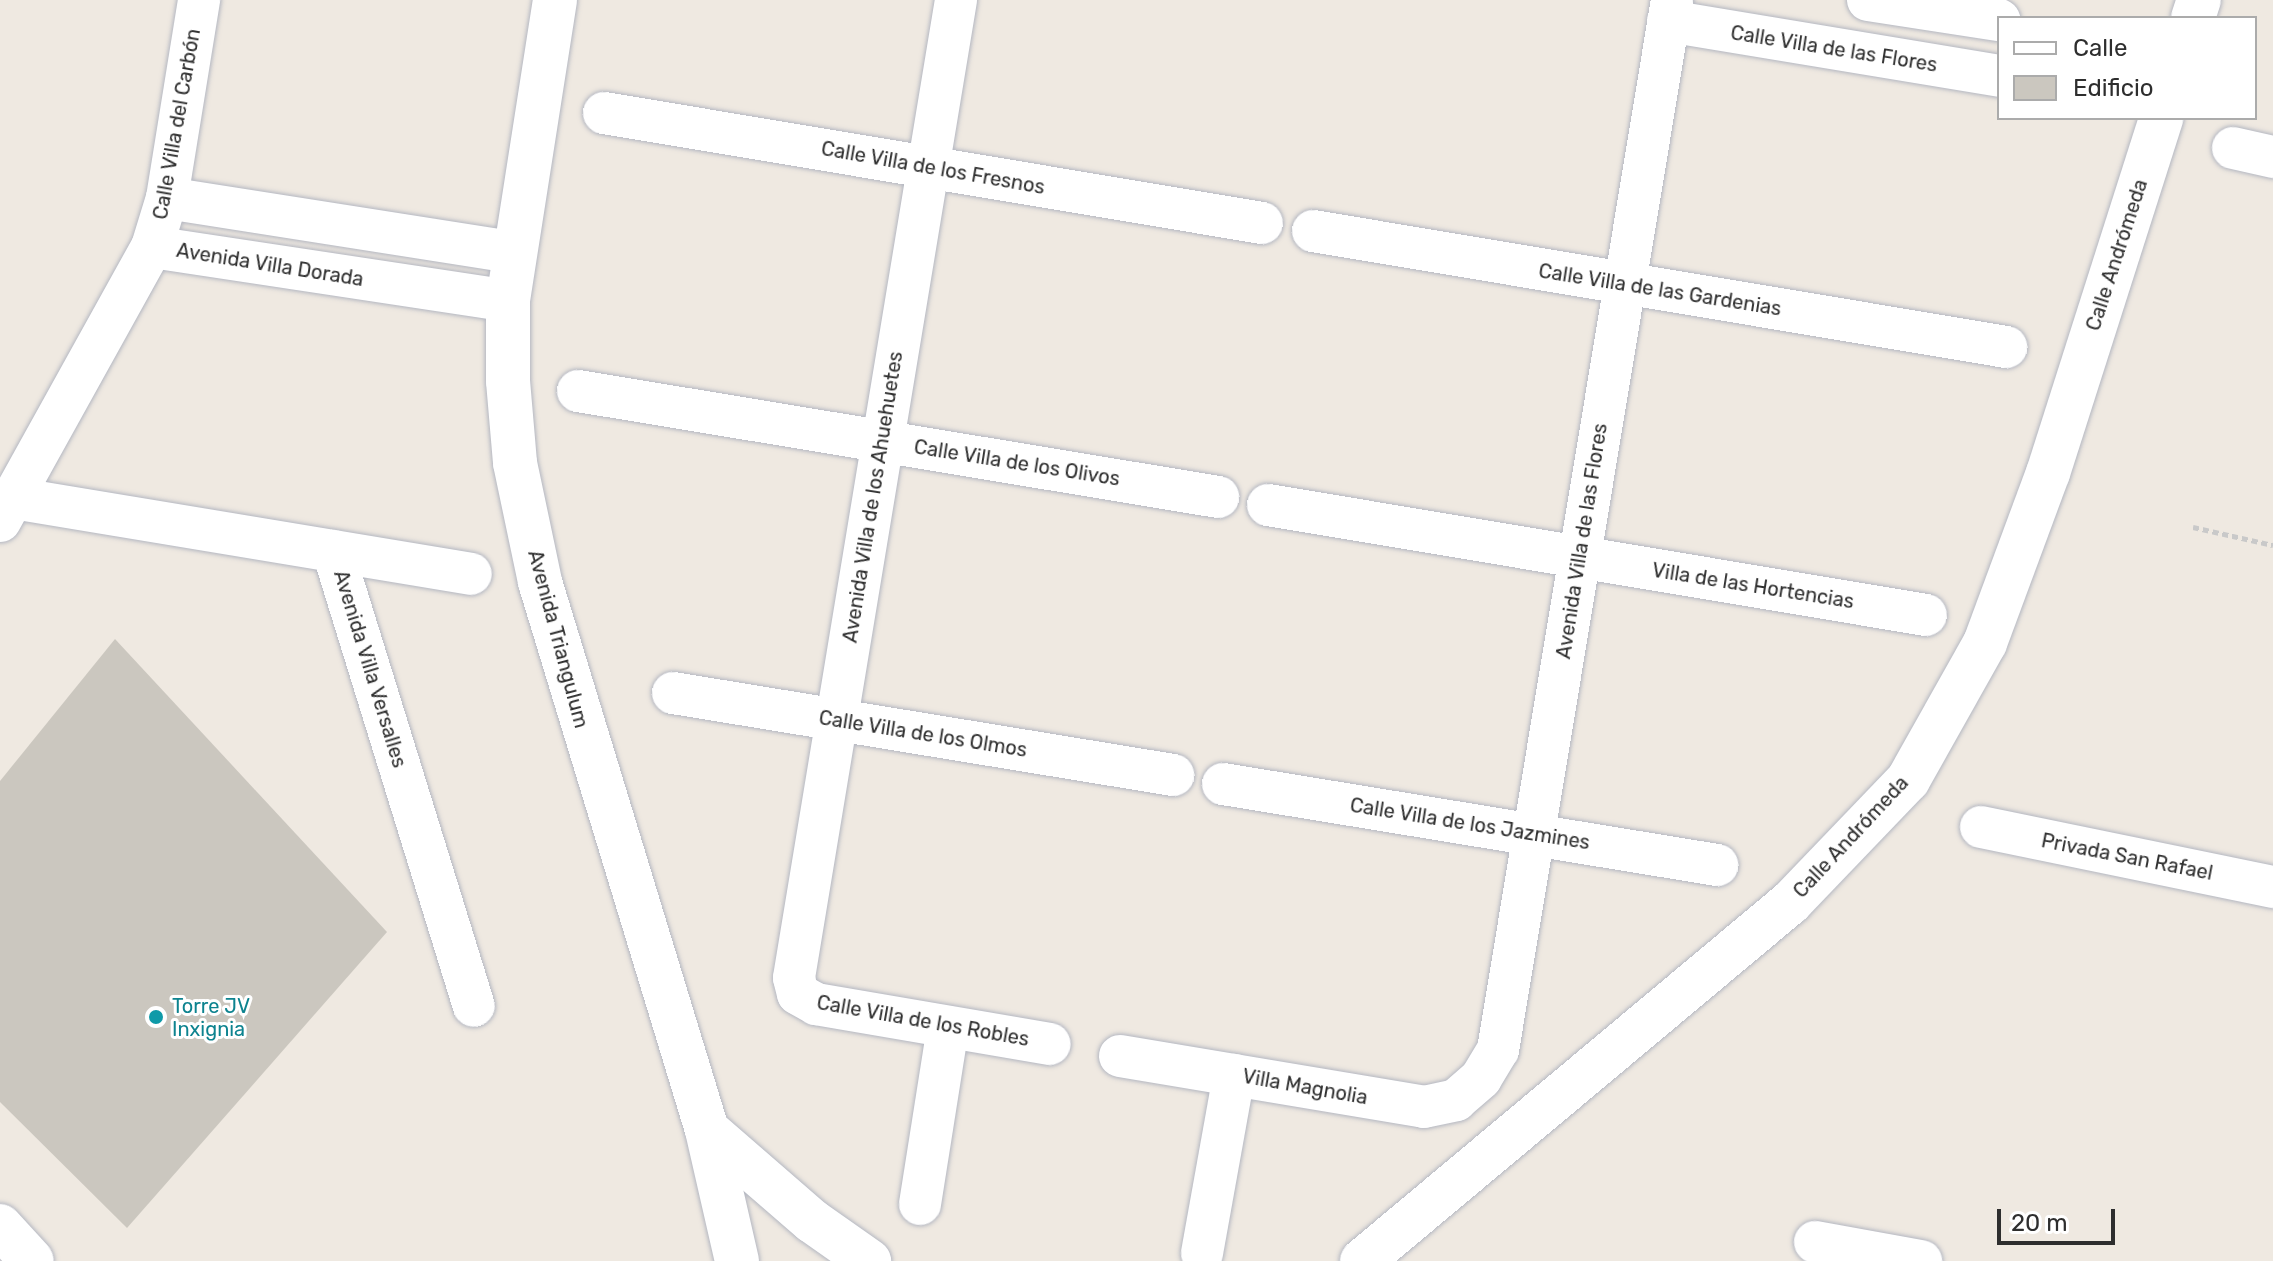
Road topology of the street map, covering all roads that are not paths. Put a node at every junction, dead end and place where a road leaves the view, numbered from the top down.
1 (199, 0) edge
2 (555, 0) edge
3 (956, 0) edge
4 (1868, 0) edge
5 (1670, 11) edge
6 (1997, 20) edge
7 (1997, 76) edge
8 (604, 113) dead end
9 (2160, 120) edge
10 (2233, 148) dead end
11 (2273, 157) edge
12 (928, 167) junction
13 (167, 198) junction
14 (1262, 223) dead end
15 (1313, 231) dead end
16 (152, 247) junction
17 (513, 252) junction
18 (1625, 284) junction
19 (508, 301) junction
20 (2006, 347) dead end
21 (578, 391) dead end
22 (882, 441) junction
23 (1218, 497) dead end
24 (1268, 505) dead end
25 (6, 510) edge
26 (333, 551) junction
27 (1580, 557) junction
28 (471, 574) dead end
29 (1926, 615) dead end
30 (673, 693) dead end
31 (837, 720) junction
32 (1173, 775) dead end
33 (1223, 784) dead end
34 (1981, 827) dead end
35 (1534, 835) junction
36 (1717, 865) dead end
37 (2273, 887) edge
38 (798, 994) joint
39 (474, 1006) dead end
40 (948, 1027) junction
41 (1050, 1044) dead end
42 (1120, 1056) dead end
43 (1234, 1075) junction
44 (1481, 1078) joint
45 (707, 1130) junction
46 (920, 1204) dead end
47 (0, 1226) edge
48 (1815, 1242) dead end
49 (1202, 1253) dead end
50 (32, 1261) edge
51 (737, 1261) edge
52 (869, 1261) edge
53 (1362, 1261) edge
54 (1921, 1261) edge

1 - 13 street, Calle Villa del Carbón
2 - 17 main road, Avenida Triangulum
3 - 12 street, Avenida Villa de los Ahuehuetes
4 - 6 street
5 - 7 street, Calle Villa de las Flores
5 - 18 street, Avenida Villa de las Flores
8 - 12 street, Calle Villa de los Fresnos
9 - 53 main road, Calle Andrómeda
10 - 11 street
12 - 14 street, Calle Villa de los Fresnos
12 - 22 street, Avenida Villa de los Ahuehuetes
13 - 16 street, Calle Villa del Carbón
13 - 17 street
15 - 18 street, Calle Villa de las Gardenias
16 - 19 street, Avenida Villa Dorada
16 - 25 street, Avenida Villa Dorada
17 - 19 main road, Avenida Triangulum
18 - 20 street, Calle Villa de las Gardenias
18 - 27 street, Avenida Villa de las Flores
19 - 45 main road, Avenida Triangulum
21 - 22 street, Calle Villa de los Olivos
22 - 23 street, Calle Villa de los Olivos
22 - 31 street, Avenida Villa de los Ahuehuetes
24 - 27 street
25 - 26 street, Avenida Villa Versalles
26 - 28 street
26 - 39 street, Avenida Villa Versalles
27 - 29 street, Villa de las Hortencias
27 - 35 street, Avenida Villa de las Flores
30 - 31 street, Calle Villa de los Olmos
31 - 32 street, Calle Villa de los Olmos
31 - 38 street, Avenida Villa de los Ahuehuetes
33 - 35 street, Calle Villa de los Jazmines
34 - 37 street, Privada San Rafael
35 - 36 street, Calle Villa de los Jazmines
35 - 44 street, Avenida Villa de las Flores
38 - 40 street, Calle Villa de los Robles
40 - 41 street, Calle Villa de los Robles
40 - 46 street
42 - 43 street, Villa Magnolia
43 - 44 street, Villa Magnolia
43 - 49 street
45 - 51 main road, Avenida Triangulum
45 - 52 main road
47 - 50 main road
48 - 54 street

